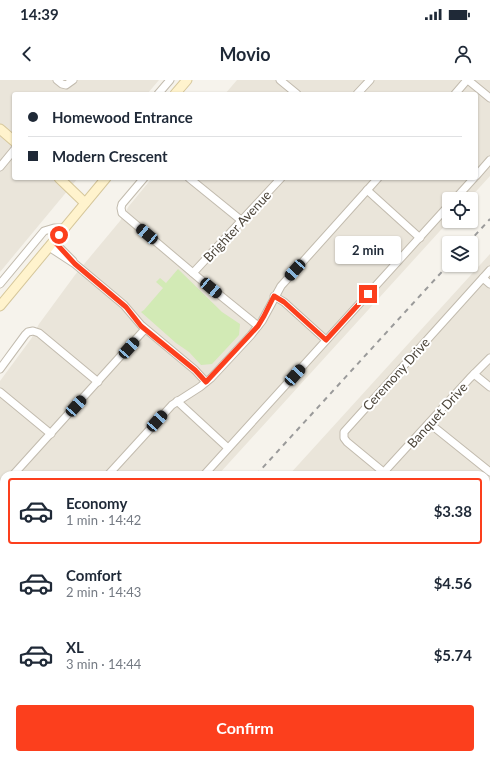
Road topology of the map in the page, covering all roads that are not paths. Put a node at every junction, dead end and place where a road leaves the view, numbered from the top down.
1 (57, 80) edge
2 (73, 80) edge
3 (170, 80) edge
4 (187, 80) edge
5 (280, 80) edge
6 (370, 80) edge
7 (468, 80) edge
8 (160, 92) edge
9 (177, 92) edge
10 (295, 92) edge
11 (360, 92) edge
12 (457, 92) edge
13 (490, 98) edge
14 (0, 129) edge
15 (12, 139) edge
16 (12, 152) edge
17 (490, 160) edge
18 (0, 167) edge
19 (478, 174) edge
20 (62, 180) edge
21 (104, 180) edge
22 (142, 180) edge
23 (191, 180) edge
24 (279, 180) edge
25 (376, 180) edge
26 (472, 180) edge
27 (367, 190) junction
28 (461, 192) edge
29 (87, 201) junction
30 (442, 213) edge
31 (242, 221) junction
32 (64, 228) junction
33 (420, 238) junction
34 (51, 244) junction
35 (490, 270) edge
36 (193, 273) junction
37 (483, 278) junction
38 (0, 284) edge
39 (490, 284) edge
40 (274, 296) junction
41 (0, 306) edge
42 (258, 326) junction
43 (146, 329) junction
44 (326, 340) junction
45 (490, 358) edge
46 (0, 369) edge
47 (474, 374) junction
48 (98, 382) junction
49 (206, 382) junction
50 (490, 387) edge
51 (0, 392) edge
52 (177, 401) junction
53 (429, 423) junction
54 (51, 434) junction
55 (228, 448) junction
56 (17, 471) edge
57 (112, 471) edge
58 (208, 471) edge
59 (382, 471) edge
60 (389, 471) edge
61 (489, 471) edge

1 - 2 street
3 - 8 street
4 - 9 main road
5 - 10 street
6 - 11 street
7 - 12 street
7 - 13 street
14 - 15 main road
16 - 18 street
17 - 19 street
20 - 29 main road
21 - 29 main road
22 - 36 street
23 - 31 street
24 - 31 street, Brighter Avenue
25 - 27 street
26 - 28 street
27 - 33 street
27 - 40 street
29 - 32 main road
30 - 33 street
31 - 36 street, Brighter Avenue
32 - 34 main road
32 - 38 street
33 - 44 street
34 - 41 main road
34 - 43 street
35 - 37 street, Ceremony Drive
36 - 42 street
37 - 39 street
37 - 59 street, Ceremony Drive
40 - 42 street
40 - 44 street
42 - 49 street
43 - 48 street
43 - 49 street
44 - 55 street
45 - 47 street, Banquet Drive
46 - 48 street
47 - 50 street
47 - 53 street, Banquet Drive
48 - 54 street
49 - 52 street
51 - 54 street
52 - 55 street
52 - 57 street
53 - 60 street, Banquet Drive
53 - 61 street
54 - 56 street
55 - 58 street

